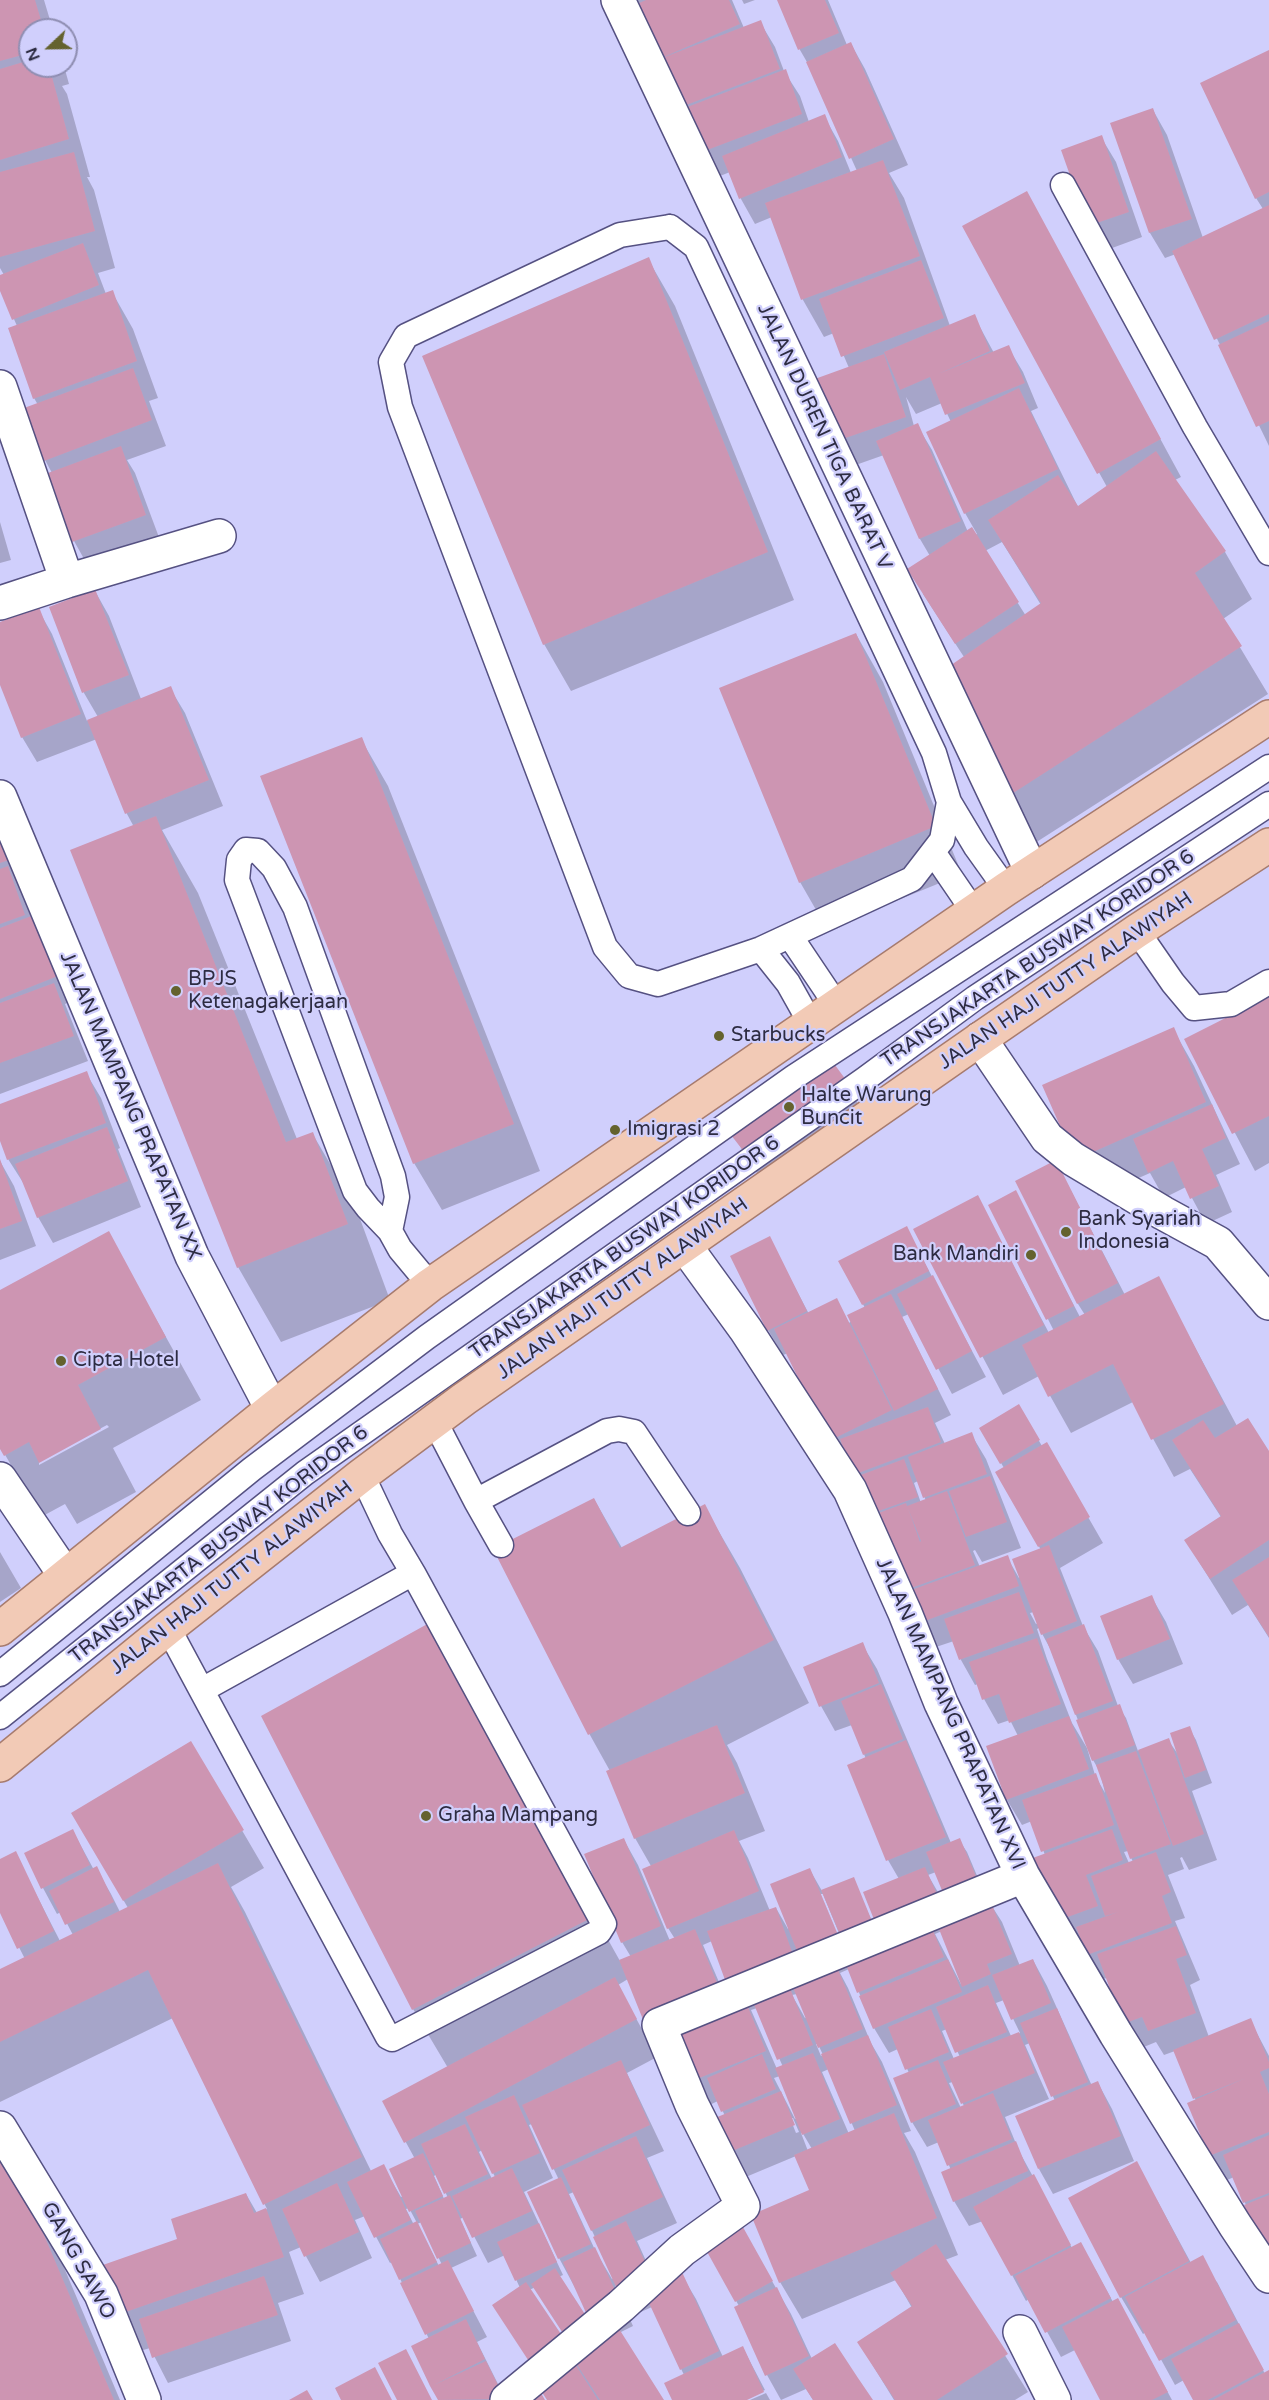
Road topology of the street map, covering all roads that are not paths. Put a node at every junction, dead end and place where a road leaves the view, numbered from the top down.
1 (618, 0) edge
2 (1063, 185) dead end
3 (0, 387) edge
4 (219, 536) dead end
5 (1269, 553) edge
6 (67, 581) junction
7 (0, 603) edge
8 (1269, 717) edge
9 (1269, 767) edge
10 (0, 797) edge
11 (949, 802) junction
12 (1269, 804) edge
13 (1269, 845) edge
14 (933, 852) junction
15 (1019, 881) junction
16 (974, 912) junction
17 (1137, 932) junction
18 (790, 936) junction
19 (761, 949) junction
20 (1269, 982) edge
21 (824, 1015) junction
22 (980, 1039) junction
23 (390, 1231) junction
24 (685, 1246) junction
25 (430, 1285) junction
26 (1269, 1303) edge
27 (272, 1409) junction
28 (435, 1422) junction
29 (362, 1475) junction
30 (0, 1479) edge
31 (476, 1501) junction
32 (688, 1513) dead end
33 (501, 1545) dead end
34 (413, 1573) junction
35 (65, 1575) junction
36 (168, 1628) junction
37 (0, 1629) edge
38 (0, 1674) edge
39 (202, 1690) junction
40 (0, 1717) edge
41 (0, 1765) edge
42 (1023, 1876) junction
43 (0, 2128) edge
44 (1269, 2276) edge
45 (1020, 2332) dead end
46 (144, 2400) edge
47 (507, 2400) edge
48 (1054, 2400) edge

1 - 15 street, JALAN DUREN TIGA BARAT V
2 - 5 lane
3 - 6 street
4 - 6 street
6 - 7 street
8 - 15 main road
9 - 38 lane, TRANSJAKARTA BUSWAY KORIDOR 6
10 - 27 street, JALAN MAMPANG PRAPATAN XX
11 - 14 lane
11 - 15 lane
11 - 19 lane
12 - 40 lane, TRANSJAKARTA BUSWAY KORIDOR 6
13 - 17 main road, JALAN HAJI TUTTY ALAWIYAH
14 - 16 lane
14 - 18 lane
15 - 16 main road
16 - 21 main road
17 - 20 lane
17 - 22 main road, JALAN HAJI TUTTY ALAWIYAH
18 - 19 lane
18 - 21 lane
19 - 21 lane
21 - 25 main road
22 - 24 main road, JALAN HAJI TUTTY ALAWIYAH
22 - 26 street
23 - 23 lane
23 - 25 lane
24 - 28 main road, JALAN HAJI TUTTY ALAWIYAH
24 - 42 street, JALAN MAMPANG PRAPATAN XVI
25 - 27 main road
27 - 35 main road
28 - 29 main road, JALAN HAJI TUTTY ALAWIYAH
28 - 31 lane
29 - 34 lane
29 - 36 main road, JALAN HAJI TUTTY ALAWIYAH
30 - 35 street
31 - 32 lane
31 - 33 lane
34 - 39 lane
34 - 39 lane
35 - 37 main road
36 - 39 lane
36 - 41 main road, JALAN HAJI TUTTY ALAWIYAH
42 - 44 street, JALAN MAMPANG PRAPATAN XVI
42 - 47 street
43 - 46 street, GANG SAWO
45 - 48 street

